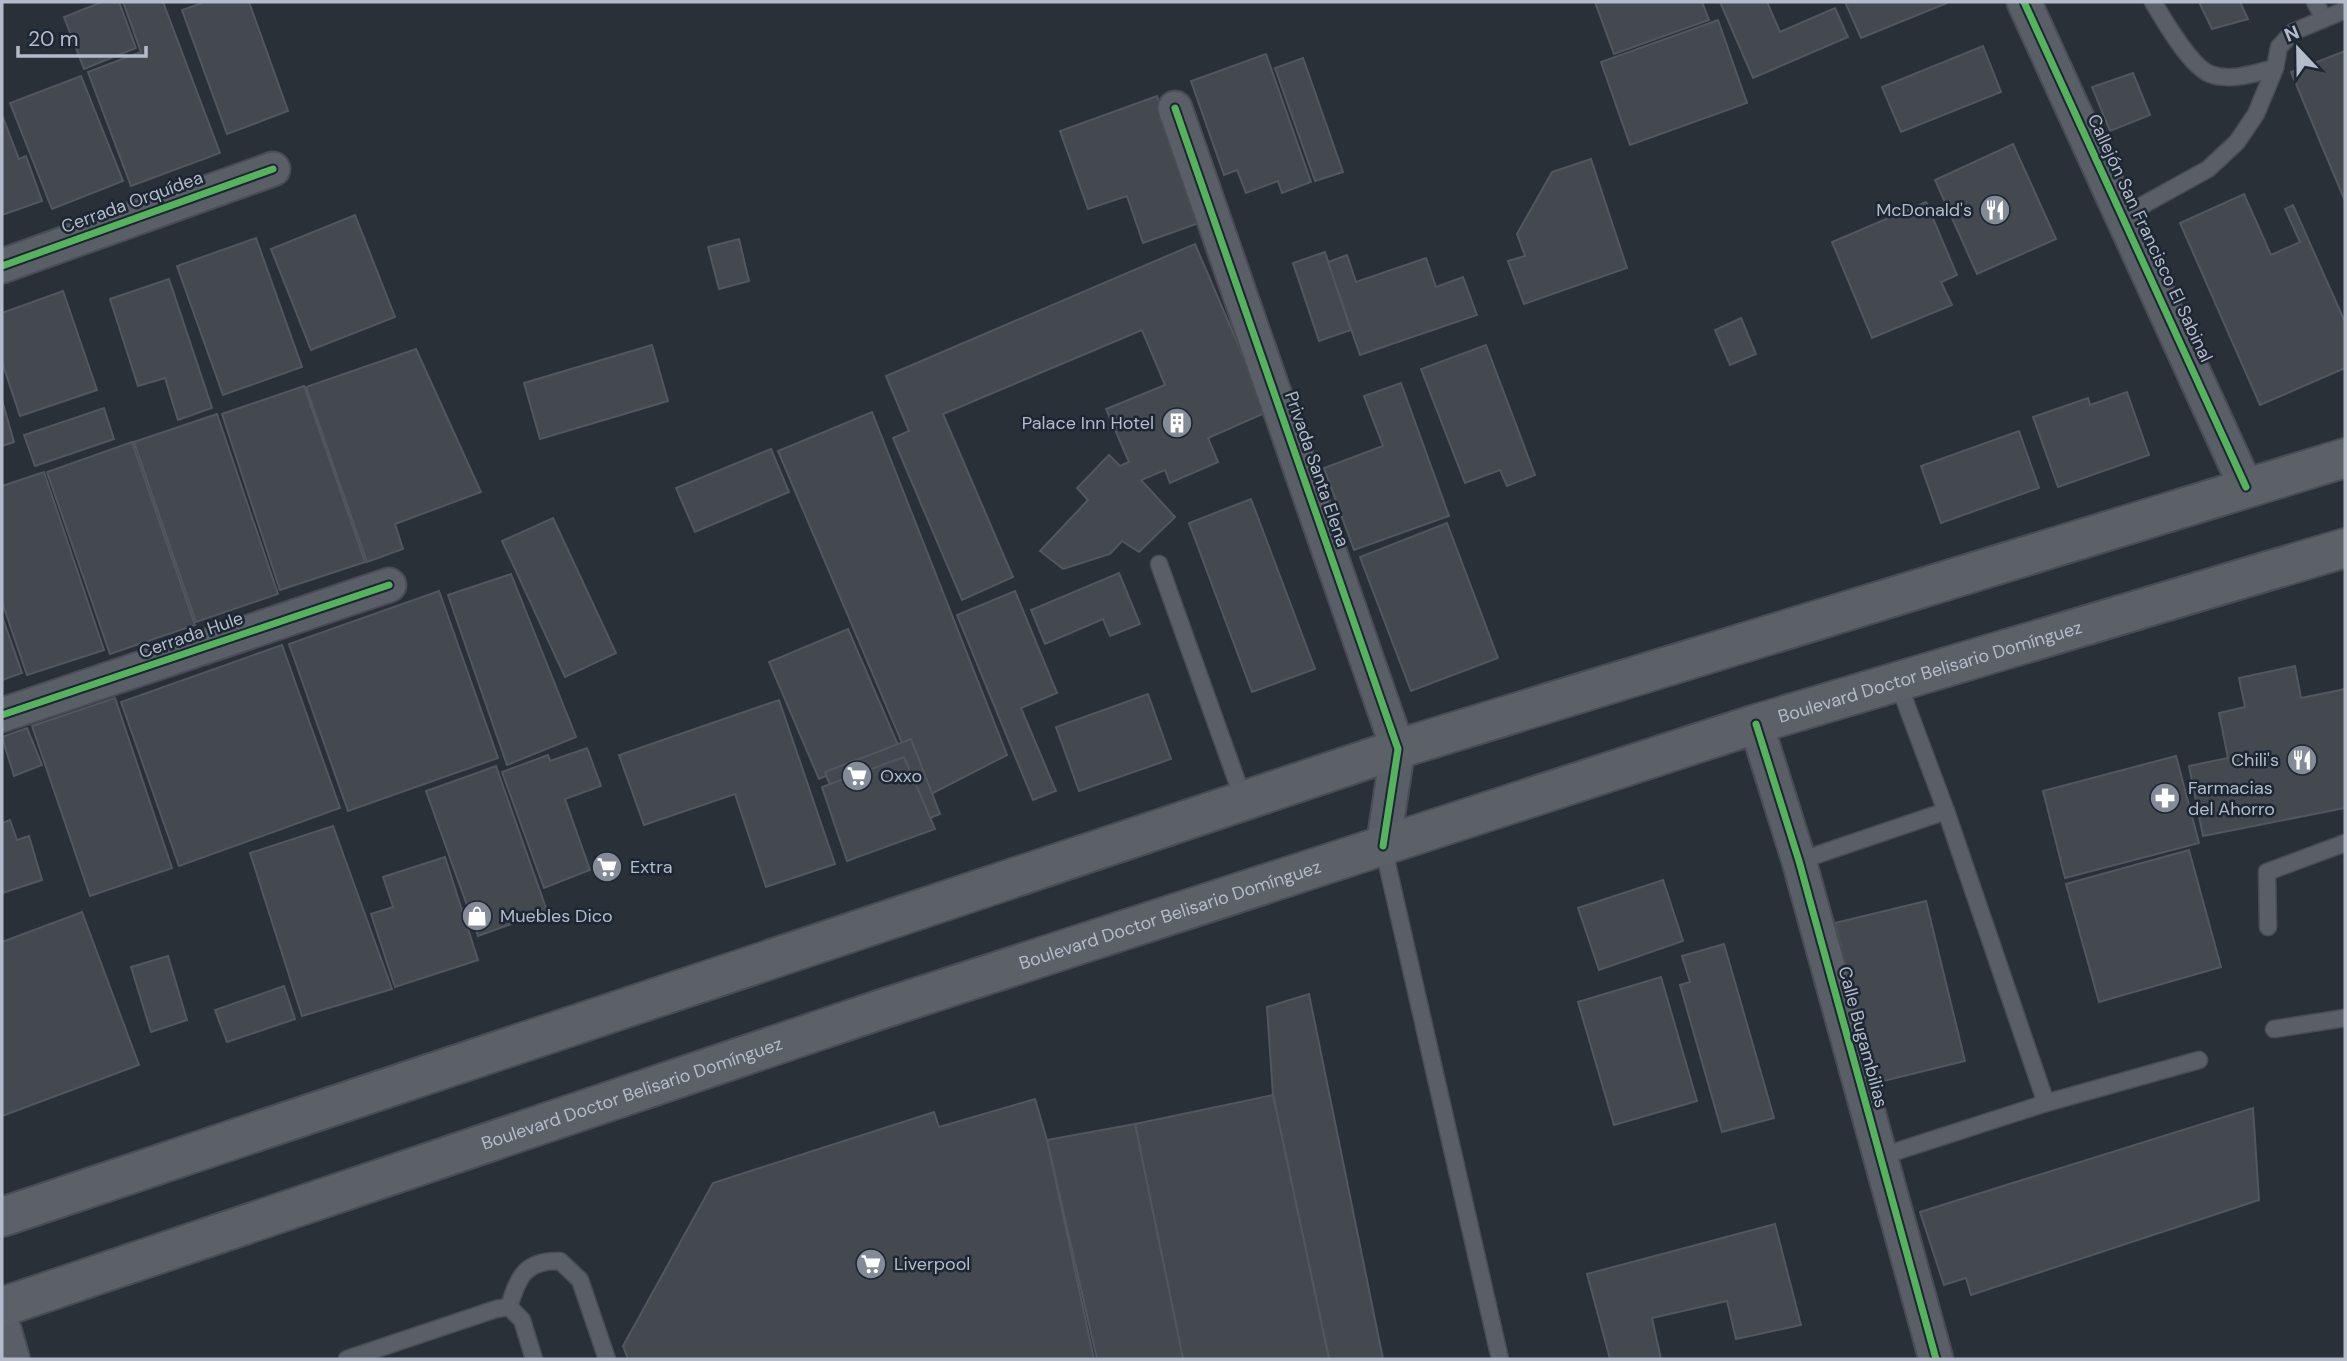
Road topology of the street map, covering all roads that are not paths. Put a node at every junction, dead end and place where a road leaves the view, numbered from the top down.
1 (2024, 2) edge
2 (2153, 2) edge
3 (2315, 2) edge
4 (2345, 10) edge
5 (2323, 18) junction
6 (2275, 68) junction
7 (1175, 108) dead end
8 (273, 169) dead end
9 (2123, 216) junction
10 (2, 266) edge
11 (2345, 458) edge
12 (2246, 487) junction
13 (2345, 548) edge
14 (1159, 564) dead end
15 (389, 585) dead end
16 (1897, 680) junction
17 (2, 715) edge
18 (1756, 724) junction
19 (1398, 749) junction
20 (1244, 802) junction
21 (1946, 811) junction
22 (2345, 843) edge
23 (1383, 846) junction
24 (1799, 861) junction
25 (2268, 927) dead end
26 (2345, 1018) edge
27 (2274, 1029) dead end
28 (2199, 1060) dead end
29 (2046, 1103) junction
30 (1879, 1157) junction
31 (2, 1217) edge
32 (2, 1307) edge
33 (509, 1307) junction
34 (2, 1331) edge
35 (10, 1359) edge
36 (347, 1359) edge
37 (534, 1359) edge
38 (607, 1359) edge
39 (1500, 1359) edge
40 (1936, 1359) edge

1 - 9 street, Callejón San Francisco El Sabinal
2 - 6 lane
3 - 5 lane
4 - 5 lane
5 - 6 lane
6 - 9 lane
7 - 19 street, Privada Santa Elena
8 - 10 street, Cerrada Orquídea
9 - 12 street, Callejón San Francisco El Sabinal
11 - 12 main road
12 - 19 main road
13 - 16 main road, Boulevard Doctor Belisario Domínguez
14 - 20 lane
15 - 17 street, Cerrada Hule
16 - 18 main road, Boulevard Doctor Belisario Domínguez
16 - 21 lane
18 - 23 main road, Boulevard Doctor Belisario Domínguez
18 - 24 street, Calle Bugambilias
19 - 20 main road
19 - 23 street, Privada Santa Elena
20 - 31 main road
21 - 24 lane
21 - 29 lane
22 - 25 lane
23 - 32 main road, Boulevard Doctor Belisario Domínguez
23 - 39 lane
24 - 30 street, Calle Bugambilias
26 - 27 lane
28 - 29 lane
29 - 30 lane
30 - 40 street, Calle Bugambilias
33 - 36 lane
33 - 37 lane
33 - 38 lane
34 - 35 street

